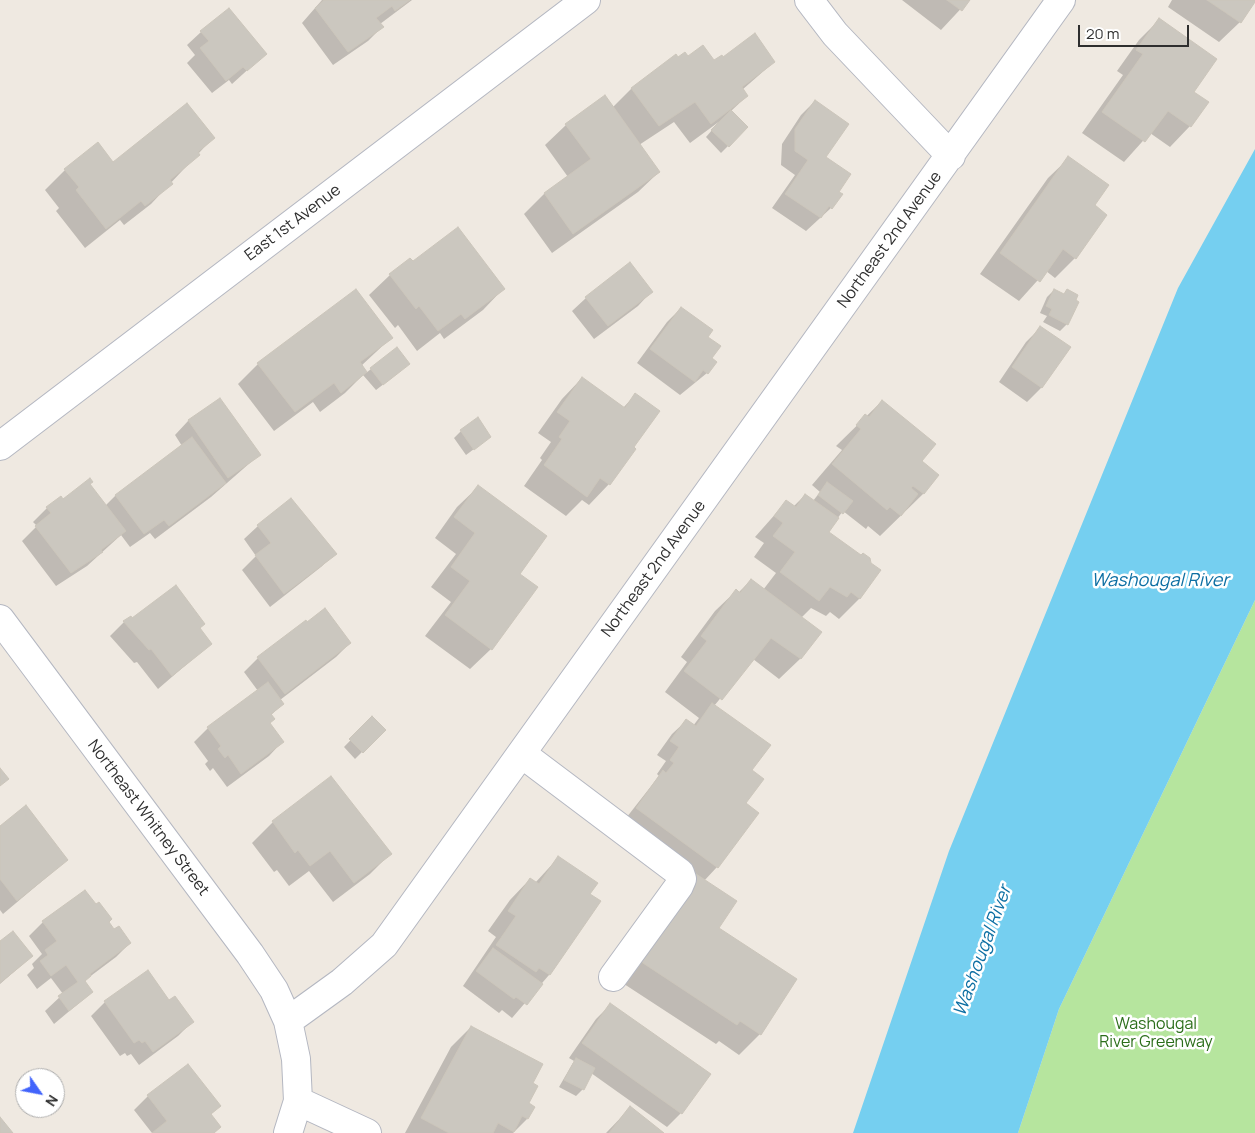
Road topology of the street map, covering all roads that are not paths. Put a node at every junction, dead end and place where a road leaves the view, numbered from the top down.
1 (586, 0) edge
2 (809, 0) edge
3 (1062, 0) edge
4 (950, 156) junction
5 (0, 446) edge
6 (0, 619) edge
7 (522, 754) junction
8 (613, 977) dead end
9 (288, 1021) junction
10 (298, 1101) junction
11 (288, 1133) edge
12 (367, 1133) edge

1 - 5 street, East 1st Avenue
2 - 4 street
3 - 4 street, Northeast 2nd Avenue
4 - 7 street, Northeast 2nd Avenue
6 - 9 street, Northeast Whitney Street
7 - 8 street
7 - 9 street, Northeast 2nd Avenue
9 - 10 street
10 - 11 street
10 - 12 street

